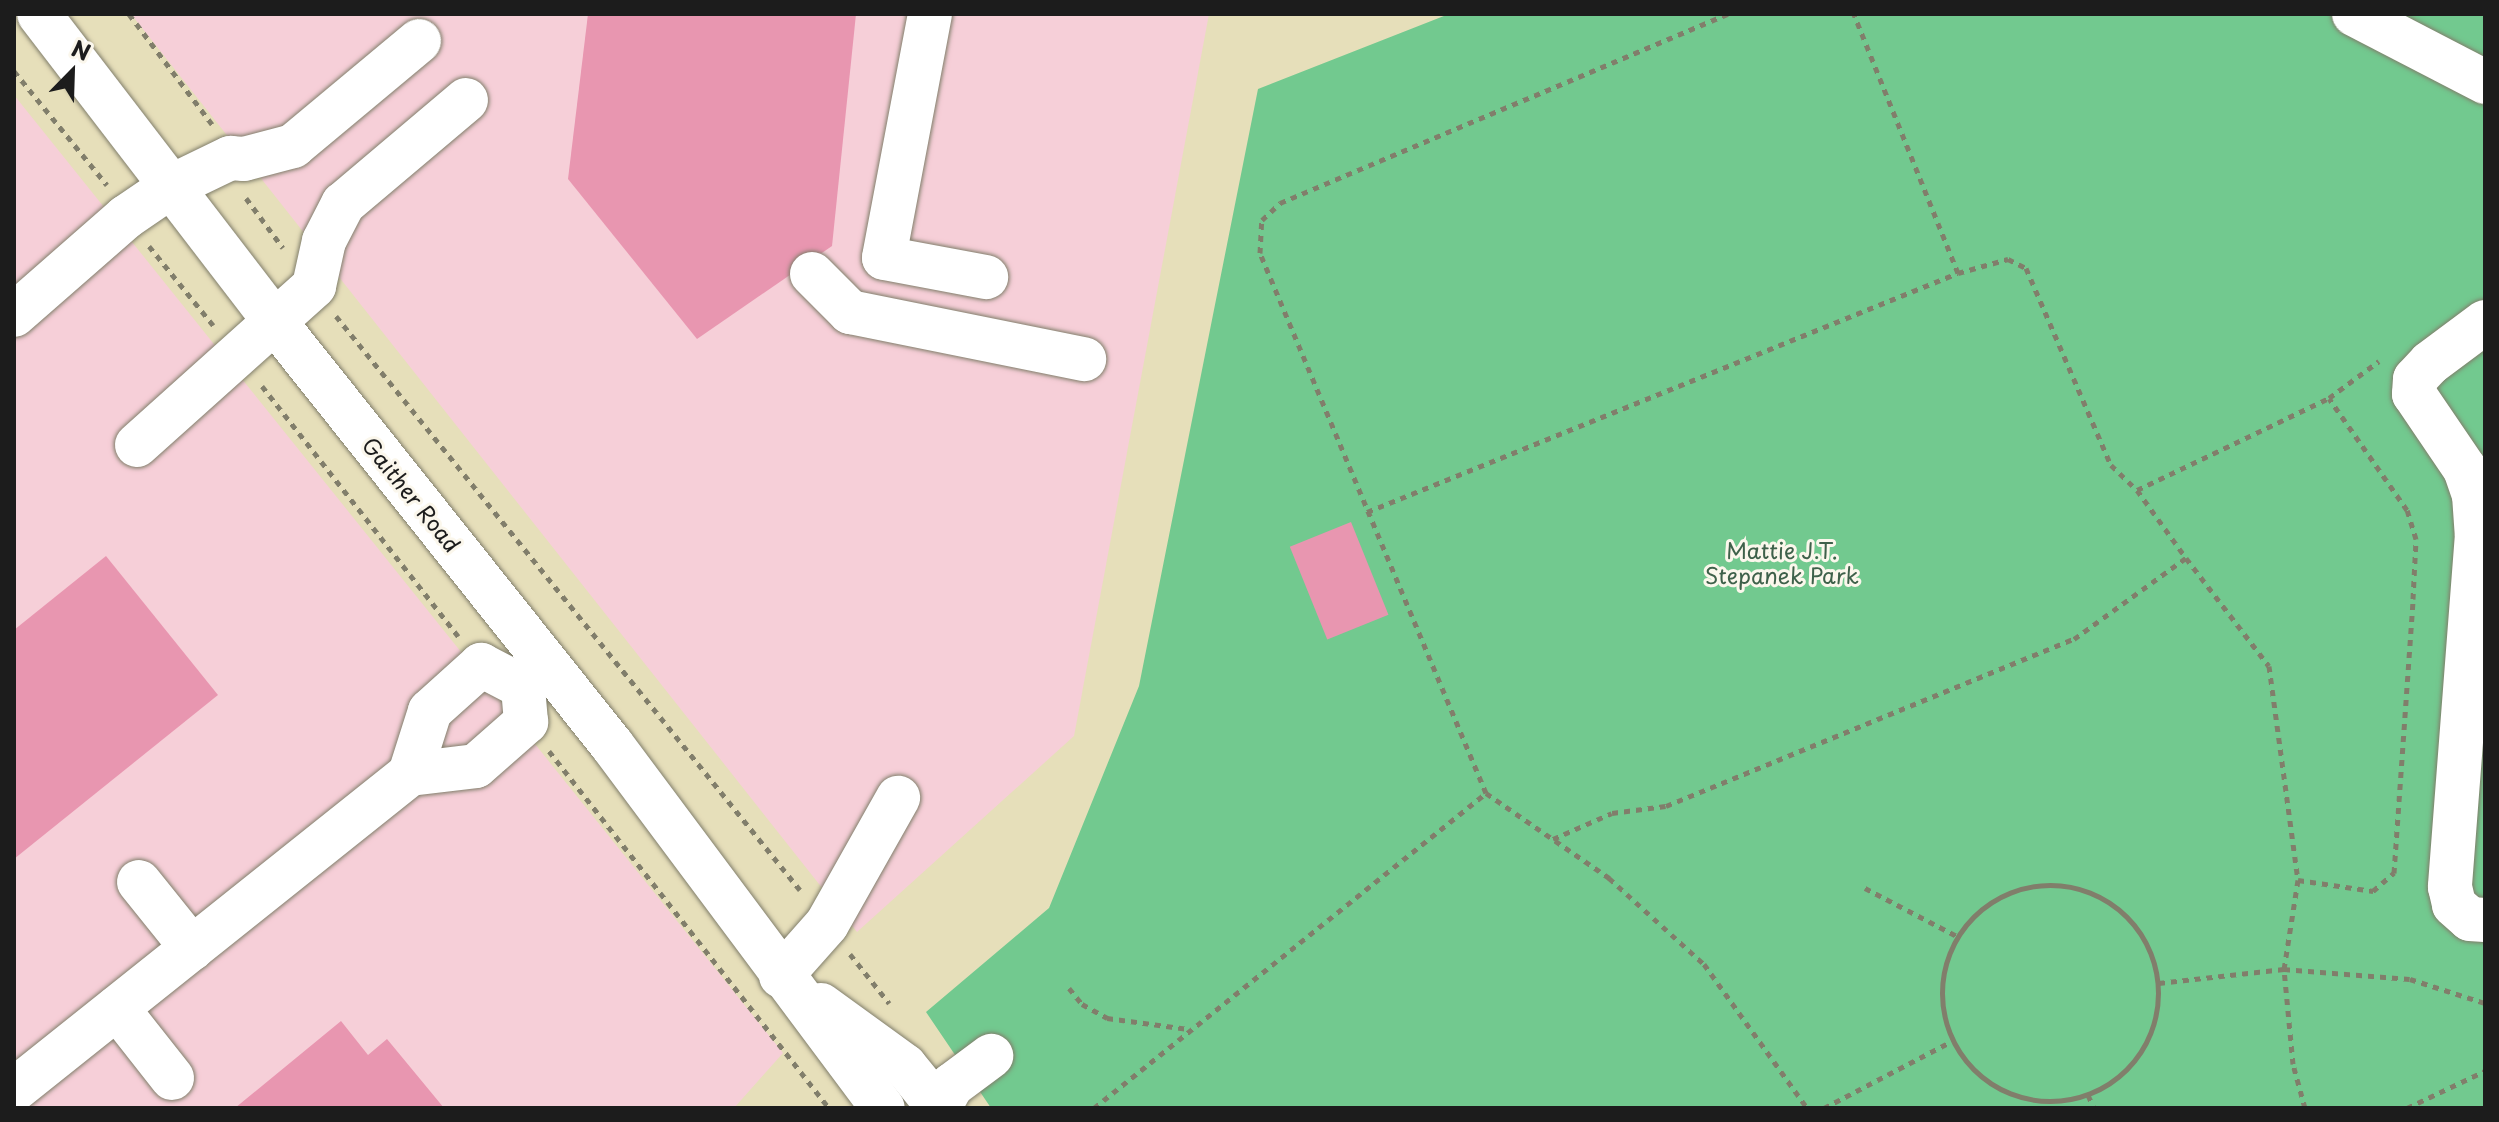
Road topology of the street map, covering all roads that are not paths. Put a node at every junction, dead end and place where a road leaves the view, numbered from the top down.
1 (39, 14) edge
2 (930, 14) edge
3 (2354, 14) edge
4 (419, 41) dead end
5 (2485, 82) edge
6 (466, 100) dead end
7 (170, 187) junction
8 (812, 274) dead end
9 (986, 277) dead end
10 (14, 315) edge
11 (275, 322) junction
12 (2485, 322) edge
13 (1084, 359) dead end
14 (137, 445) dead end
15 (532, 691) junction
16 (410, 774) junction
17 (898, 798) dead end
18 (139, 882) dead end
19 (2485, 920) edge
20 (192, 948) junction
21 (781, 976) junction
22 (117, 1008) junction
23 (991, 1056) dead end
24 (172, 1078) dead end
25 (14, 1090) edge
26 (883, 1108) edge
27 (939, 1108) edge

1 - 7 main road, Gaither Road
2 - 9 main road
3 - 5 main road
4 - 7 main road
6 - 11 main road
7 - 10 main road
7 - 11 main road, Gaither Road
8 - 13 main road
11 - 14 main road
11 - 15 main road, Gaither Road
12 - 19 main road
15 - 16 main road
15 - 16 main road
15 - 21 main road, Gaither Road
16 - 20 main road
17 - 21 main road
18 - 20 main road
20 - 22 main road
21 - 26 main road, Gaither Road
21 - 27 main road, Gaither Road
22 - 24 main road
22 - 25 main road
23 - 27 main road

